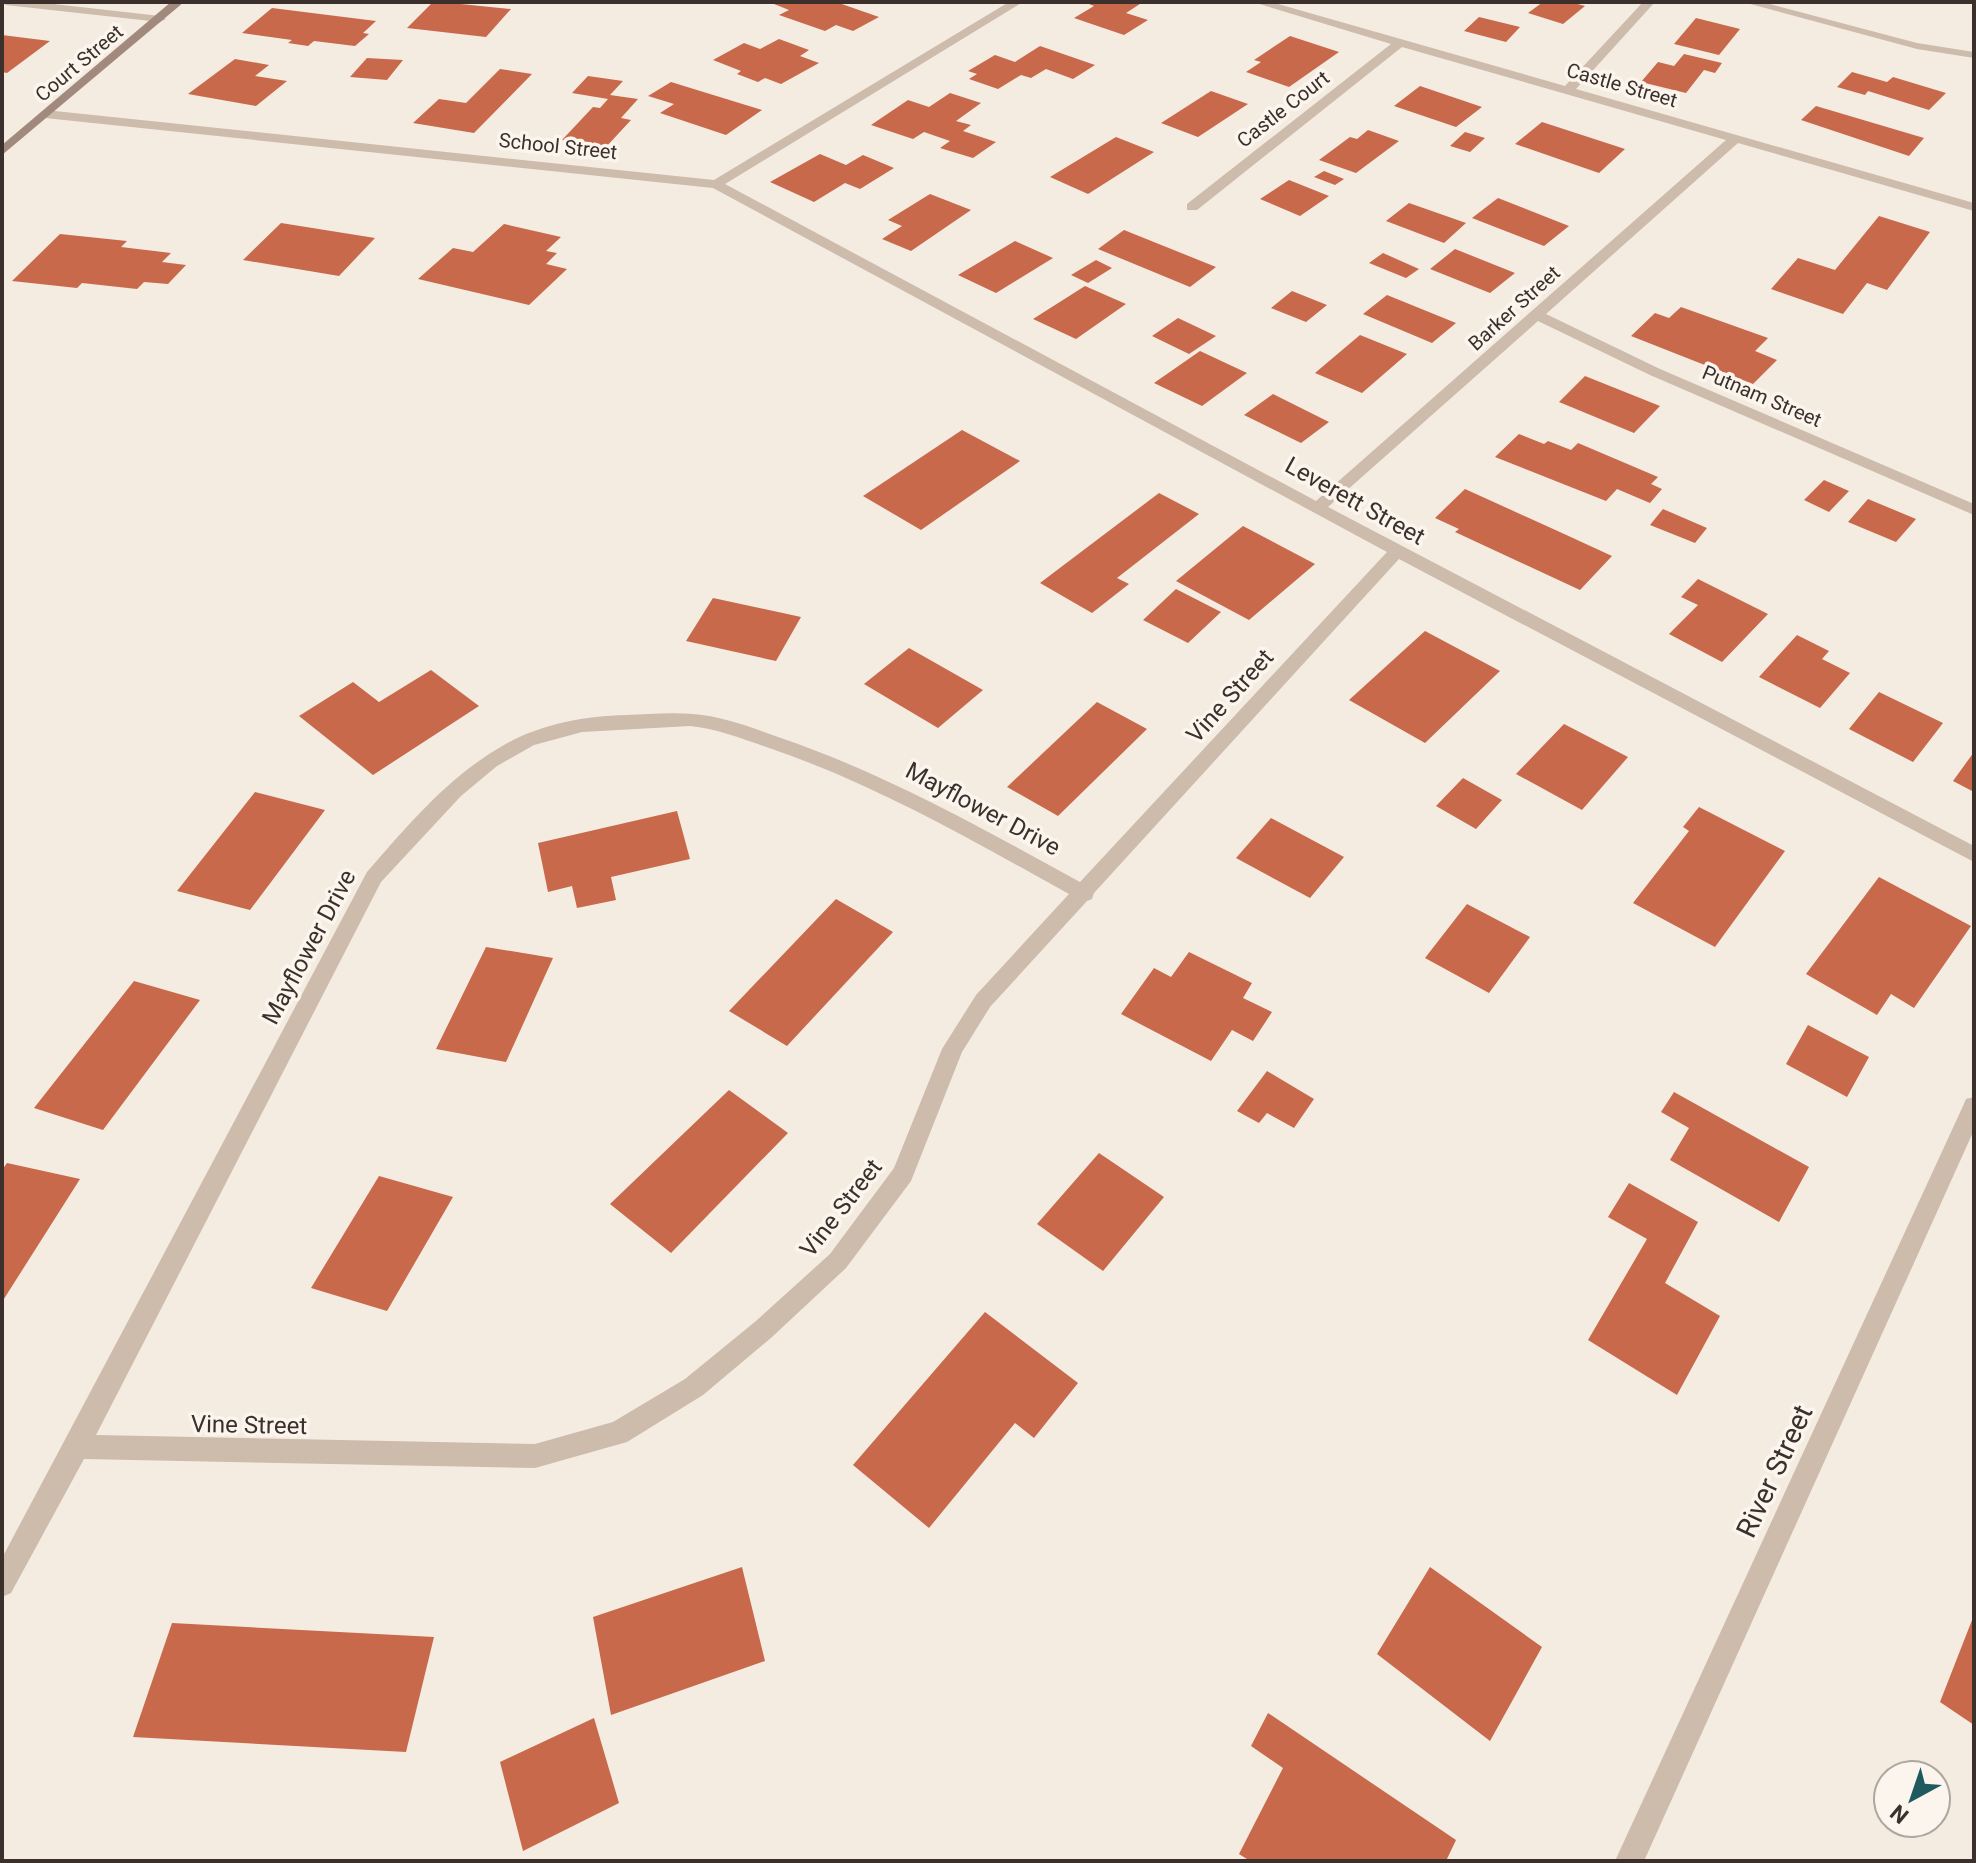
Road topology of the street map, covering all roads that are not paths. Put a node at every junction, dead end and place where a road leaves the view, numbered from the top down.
1 (6, 2) edge
2 (178, 2) edge
3 (1017, 2) edge
4 (1259, 2) edge
5 (1649, 2) edge
6 (1749, 2) edge
7 (160, 19) junction
8 (1399, 43) junction
9 (1917, 46) junction
10 (1974, 55) edge
11 (1972, 70) edge
12 (1568, 90) junction
13 (45, 114) junction
14 (1736, 138) junction
15 (2, 151) edge
16 (716, 184) junction
17 (1192, 207) dead end
18 (1974, 207) edge
19 (1536, 314) junction
20 (1318, 508) junction
21 (1974, 510) edge
22 (1397, 551) junction
23 (1974, 855) edge
24 (1085, 894) junction
25 (1974, 1106) edge
26 (77, 1447) junction
27 (2, 1584) edge
28 (1629, 1861) edge

1 - 7 street
2 - 7 main road, Court Street
3 - 16 street
4 - 8 street, Castle Street
5 - 12 street
6 - 9 street
7 - 13 main road, Court Street
8 - 12 street, Castle Street
8 - 17 street, Castle Court
9 - 10 street
9 - 11 street
12 - 14 street, Castle Street
13 - 15 main road, Court Street
13 - 16 street, School Street
14 - 18 street, Castle Street
14 - 19 street, Barker Street
16 - 20 street, Leverett Street
19 - 20 street, Barker Street
19 - 21 street, Putnam Street
20 - 22 street, Leverett Street
22 - 23 street, Leverett Street
22 - 24 street, Vine Street
24 - 26 street, Vine Street
24 - 26 street, Mayflower Drive
25 - 28 street, River Street
26 - 27 street, Mayflower Drive

